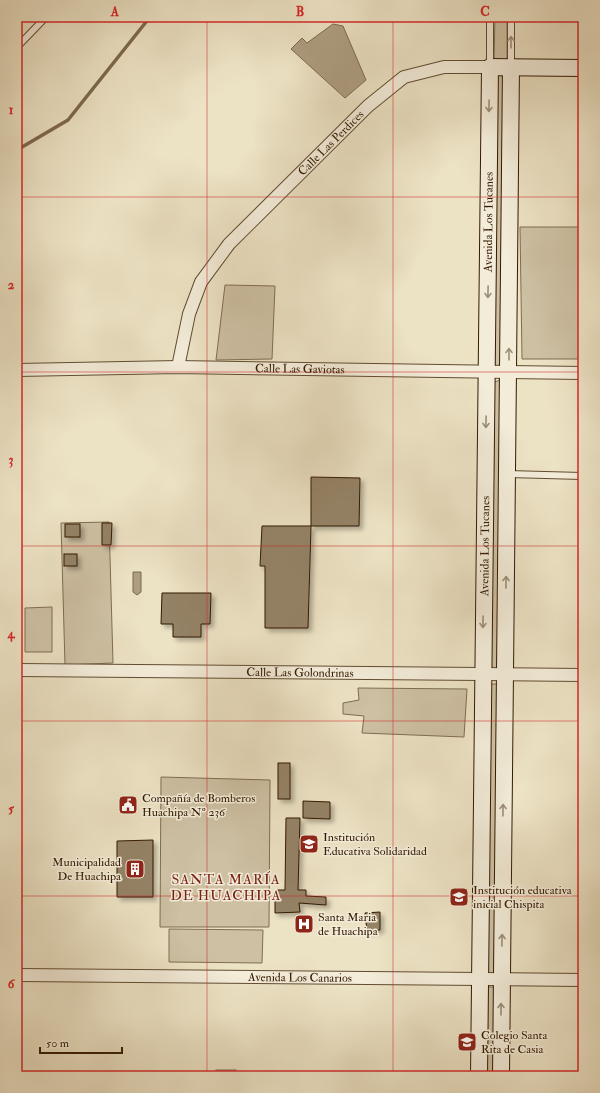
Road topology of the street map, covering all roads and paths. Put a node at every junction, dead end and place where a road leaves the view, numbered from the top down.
1 (46, 17) edge
2 (490, 17) edge
3 (511, 17) edge
4 (17, 47) edge
5 (490, 67) junction
6 (511, 67) junction
7 (583, 68) edge
8 (178, 367) junction
9 (17, 370) edge
10 (487, 372) junction
11 (508, 372) junction
12 (583, 373) edge
13 (507, 474) junction
14 (582, 476) dead end
15 (17, 670) edge
16 (483, 674) junction
17 (504, 675) junction
18 (583, 676) edge
19 (17, 975) edge
20 (480, 979) junction
21 (502, 979) junction
22 (583, 980) edge
23 (479, 1076) edge
24 (501, 1076) edge

1 - 4 lane
2 - 5 lane, Avenida Los Tucanes
6 -> 3 lane, Avenida Los Tucanes
5 - 6 street, Calle Las Perdices
5 - 8 street, Calle Las Perdices
5 -> 10 street, Avenida Los Tucanes
6 - 7 street, Calle Las Perdices
11 -> 6 street, Avenida Los Tucanes
8 - 9 street, Calle Las Gaviotas
8 - 10 street, Calle Las Gaviotas
10 - 11 street, Calle Las Gaviotas
10 -> 16 street, Avenida Los Tucanes
11 - 12 street, Calle Las Gaviotas
11 - 13 street, Avenida Los Tucanes
13 - 14 lane
17 -> 13 street, Avenida Los Tucanes
15 - 16 street, Calle Las Golondrinas
16 - 17 street, Calle Las Golondrinas
16 - 20 street, Avenida Los Tucanes
17 - 18 street, Calle Las Golondrinas
21 -> 17 street, Avenida Los Tucanes
19 - 20 street, Avenida Los Canarios
20 - 21 street, Avenida Los Canarios
20 - 23 street, Avenida Los Tucanes
21 - 22 street, Avenida Los Canarios
24 -> 21 street, Avenida Los Tucanes

